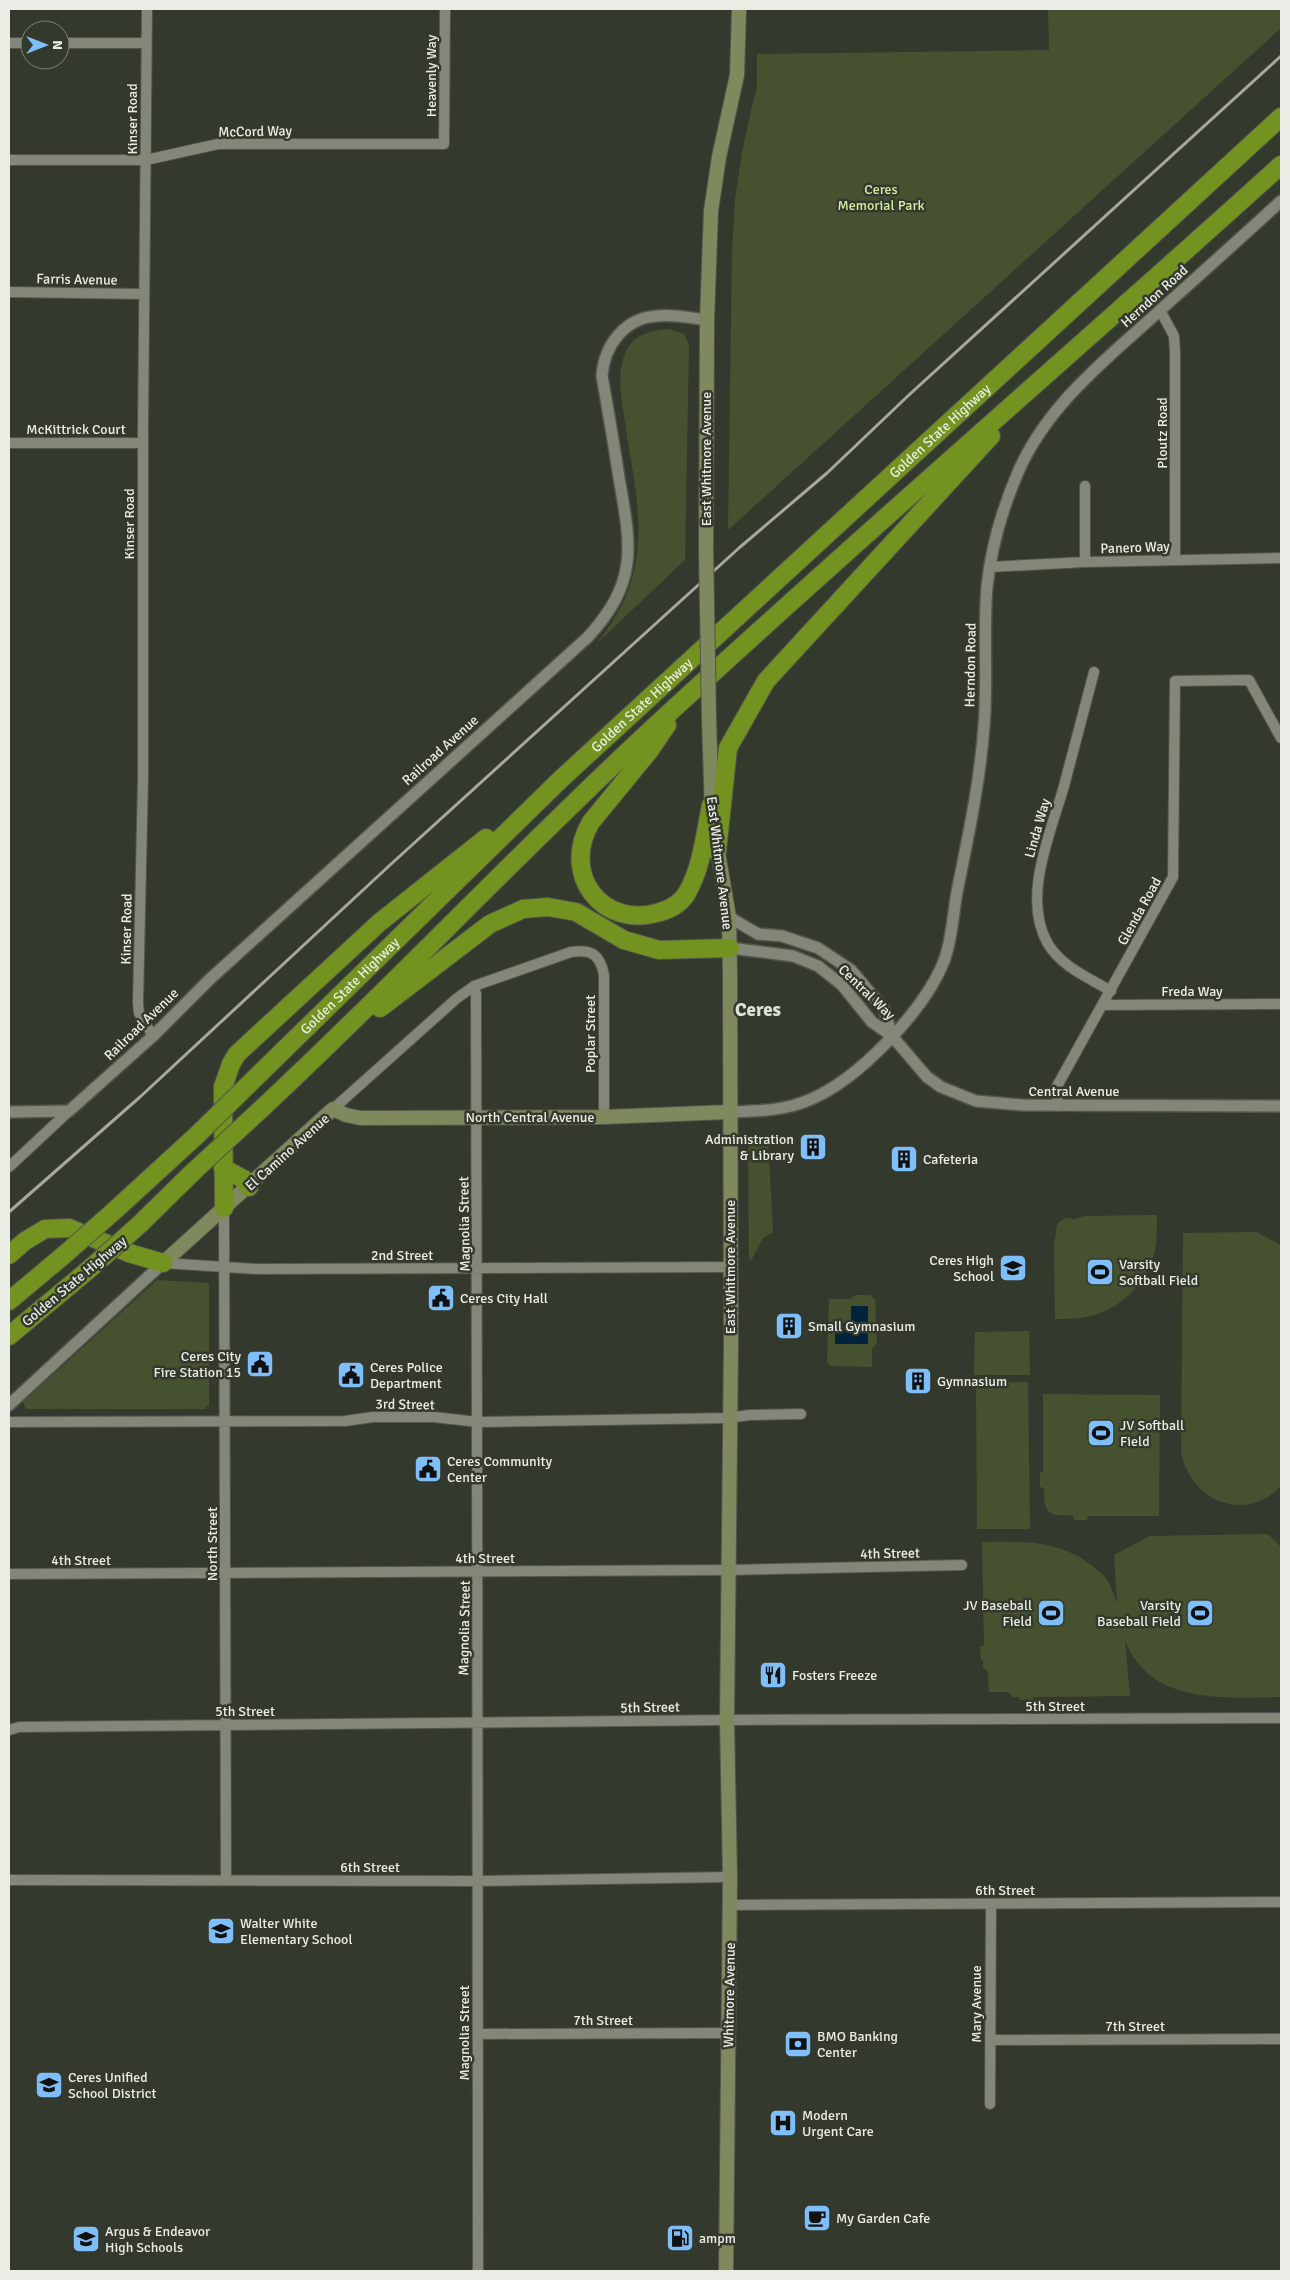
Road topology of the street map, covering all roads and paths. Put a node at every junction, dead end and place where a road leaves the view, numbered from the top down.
1 (146, 9) edge
2 (445, 9) edge
3 (739, 9) edge
4 (70, 43) edge
5 (146, 44) junction
6 (1281, 117) edge
7 (444, 144) joint
8 (9, 160) edge
9 (146, 160) junction
10 (1281, 165) edge
11 (1281, 201) edge
12 (9, 292) edge
13 (144, 294) junction
14 (1160, 310) junction
15 (707, 320) junction
16 (1057, 364) junction
17 (9, 443) edge
18 (142, 443) junction
19 (1084, 486) dead end
20 (1281, 558) edge
21 (1175, 559) junction
22 (1085, 562) junction
23 (990, 567) junction
24 (1094, 672) dead end
25 (679, 705) junction
26 (1281, 738) edge
27 (561, 779) junction
28 (711, 805) junction
29 (717, 851) junction
30 (729, 917) junction
31 (730, 948) junction
32 (593, 954) joint
33 (474, 986) junction
34 (1111, 991) junction
35 (1281, 1004) edge
36 (1104, 1005) junction
37 (153, 1036) junction
38 (892, 1036) junction
39 (322, 1053) junction
40 (1058, 1106) junction
41 (1281, 1106) edge
42 (333, 1109) junction
43 (69, 1111) junction
44 (9, 1112) edge
45 (729, 1112) junction
46 (604, 1117) junction
47 (477, 1118) junction
48 (9, 1167) edge
49 (222, 1168) junction
50 (249, 1187) junction
51 (224, 1208) junction
52 (9, 1255) edge
53 (164, 1263) junction
54 (224, 1267) junction
55 (731, 1267) junction
56 (478, 1268) junction
57 (9, 1301) edge
58 (9, 1336) edge
59 (9, 1405) edge
60 (801, 1414) dead end
61 (729, 1418) junction
62 (9, 1422) edge
63 (478, 1422) junction
64 (226, 1423) junction
65 (962, 1565) dead end
66 (728, 1570) junction
67 (478, 1572) junction
68 (9, 1574) edge
69 (226, 1574) junction
70 (1281, 1718) edge
71 (727, 1720) junction
72 (9, 1723) edge
73 (476, 1723) junction
74 (225, 1725) junction
75 (19, 1727) junction
76 (9, 1730) edge
77 (730, 1877) junction
78 (9, 1880) edge
79 (226, 1880) junction
80 (477, 1881) junction
81 (1281, 1902) edge
82 (991, 1904) junction
83 (730, 1905) junction
84 (728, 2033) junction
85 (478, 2034) junction
86 (1281, 2039) edge
87 (990, 2040) junction
88 (990, 2104) dead end
89 (478, 2271) edge
90 (726, 2271) edge

1 - 5 street, Kinser Road
2 - 7 street, Heavenly Way
3 - 15 main road, East Whitmore Avenue
4 - 5 street
5 - 9 street, Kinser Road
6 - 27 highway, Golden State Highway
7 - 9 street, McCord Way
8 - 9 street, McCord Way
9 - 13 street, Kinser Road
10 - 16 highway, Golden State Highway
11 - 14 street, Herndon Road
12 - 13 street, Farris Avenue
13 - 18 street, Kinser Road
14 - 21 street, Ploutz Road
14 - 23 street, Herndon Road
15 - 28 main road, East Whitmore Avenue, bridge
15 - 37 street, Railroad Avenue
16 - 25 highway, Golden State Highway
16 - 29 highway
17 - 18 street, McKittrick Court
18 - 37 street, Kinser Road
19 - 22 street
20 - 21 street, Panero Way
21 - 22 street, Panero Way
22 - 23 street, Panero Way
23 - 38 street, Herndon Road
24 - 34 street, Linda Way
25 - 28 highway
25 - 39 highway, Golden State Highway
26 - 34 street, Glenda Road
27 - 49 highway
27 - 57 highway, Golden State Highway, bridge
28 - 29 main road, East Whitmore Avenue
29 - 30 main road, East Whitmore Avenue
30 - 31 main road, East Whitmore Avenue
30 - 38 street, Central Way
31 - 38 street, Central Way
31 - 39 highway
31 - 45 main road, East Whitmore Avenue
32 - 33 street, El Camino Avenue
32 - 46 street, Poplar Street
33 - 42 street, El Camino Avenue
33 - 47 street, Magnolia Street
34 - 36 street, Glenda Road
35 - 36 street, Freda Way
36 - 40 street, Glenda Road
37 - 43 street, Railroad Avenue
38 - 40 street, Central Avenue
38 - 45 street, Herndon Road
39 - 58 highway, Golden State Highway, bridge
40 - 41 street, Central Avenue
42 - 47 main road, North Central Avenue
42 - 50 main road, El Camino Avenue
43 - 44 street
43 - 48 street, Railroad Avenue
45 - 46 main road, North Central Avenue
45 - 55 main road, East Whitmore Avenue
46 - 47 main road, North Central Avenue
47 - 56 street, Magnolia Street
49 - 50 highway
49 - 51 highway
50 - 51 main road, El Camino Avenue
51 - 53 main road, El Camino Avenue
51 - 54 street, North Street
52 - 53 highway
53 - 54 street, 2nd Street
53 - 59 street, El Camino Avenue
54 - 56 street, 2nd Street
54 - 64 street, North Street
55 - 56 street, 2nd Street
55 - 61 main road, East Whitmore Avenue
56 - 63 street, Magnolia Street
60 - 61 street, 3rd Street
61 - 63 street, 3rd Street
61 - 66 main road, East Whitmore Avenue
62 - 64 street, 3rd Street
63 - 64 street, 3rd Street
63 - 67 street, Magnolia Street
64 - 69 street, North Street
65 - 66 street, 4th Street
66 - 67 street, 4th Street
66 - 71 main road, East Whitmore Avenue
67 - 69 street, 4th Street
67 - 73 street, Magnolia Street
68 - 69 street, 4th Street
69 - 74 street, North Street
70 - 71 street, 5th Street
71 - 73 street, 5th Street
71 - 77 main road, Whitmore Avenue
72 - 75 street, 5th Street
73 - 74 street, 5th Street
73 - 80 street, Magnolia Street
74 - 75 street, 5th Street
74 - 79 street, North Street
75 - 76 street, 5th Street
77 - 80 street, 6th Street
77 - 83 main road, Whitmore Avenue
78 - 79 street, 6th Street
79 - 80 street, 6th Street
80 - 85 street, Magnolia Street
81 - 82 street, 6th Street
82 - 83 street, 6th Street
82 - 87 street, Mary Avenue
83 - 84 main road, Whitmore Avenue
84 - 85 street, 7th Street
84 - 90 main road, Whitmore Avenue
85 - 89 street, Magnolia Street
86 - 87 street, 7th Street
87 - 88 street, Mary Avenue

